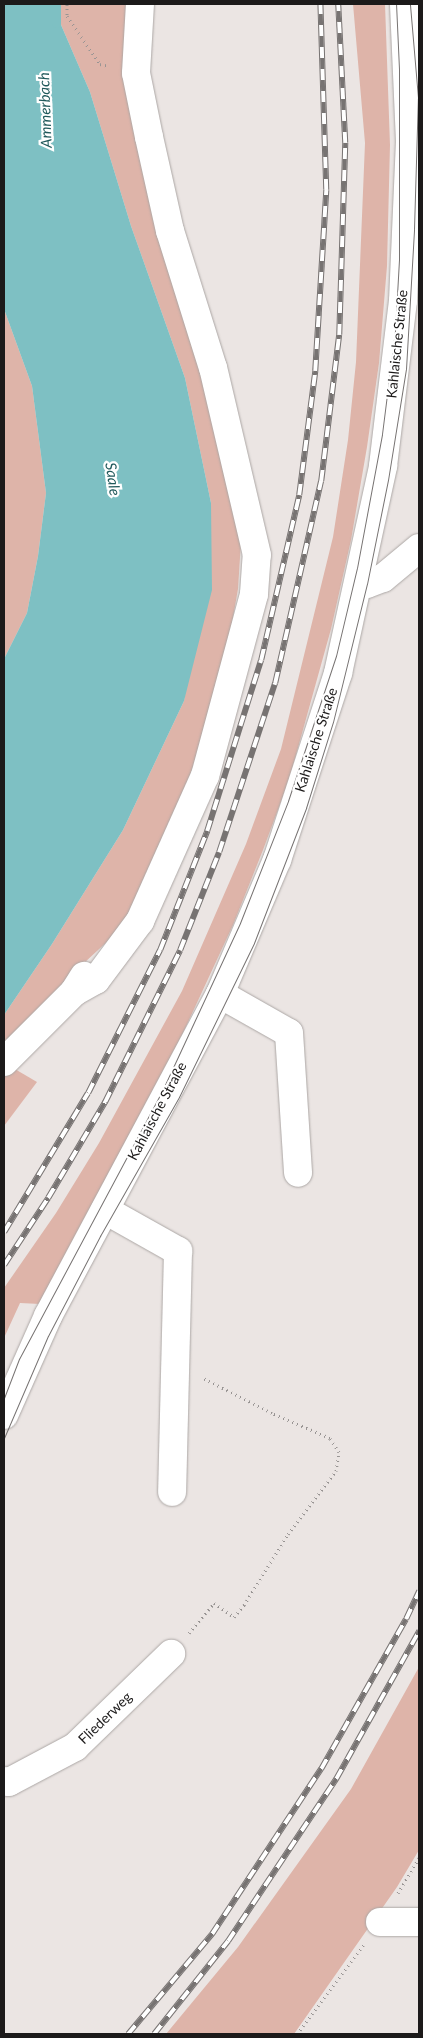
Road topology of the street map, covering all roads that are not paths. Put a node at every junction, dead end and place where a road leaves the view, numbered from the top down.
1 (140, 4) edge
2 (404, 4) edge
3 (419, 548) edge
4 (359, 583) junction
5 (220, 994) junction
6 (4, 1062) edge
7 (298, 1173) dead end
8 (105, 1210) junction
9 (4, 1415) edge
10 (172, 1492) dead end
11 (171, 1654) road end
12 (4, 1780) edge
13 (380, 1922) road end
14 (419, 1922) edge

1 - 6 main road
2 - 4 main road, Kahlaische Straße
3 - 4 main road
4 - 5 main road, Kahlaische Straße
5 - 7 main road
5 - 8 main road, Kahlaische Straße
8 - 9 main road, Kahlaische Straße
8 - 10 main road
11 - 12 main road, Fliederweg
13 - 14 main road

